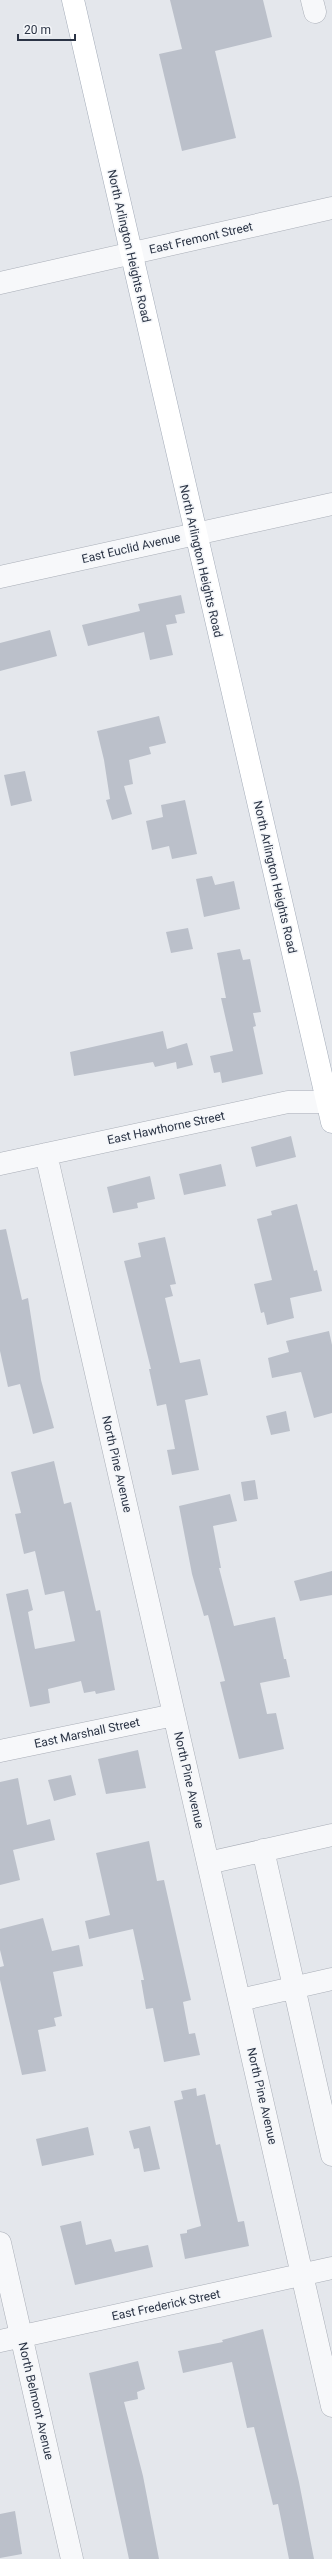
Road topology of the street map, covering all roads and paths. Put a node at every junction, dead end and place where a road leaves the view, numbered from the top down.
1 (73, 0) edge
2 (332, 208) edge
3 (131, 254) junction
4 (0, 283) edge
5 (332, 504) edge
6 (194, 533) junction
7 (0, 577) edge
8 (330, 1109) edge
9 (46, 1154) junction
10 (0, 1164) edge
11 (174, 1715) junction
12 (0, 1751) edge
13 (332, 1835) edge
14 (262, 1850) junction
15 (208, 1863) junction
16 (332, 1979) edge
17 (294, 1988) junction
18 (240, 2000) junction
19 (332, 2155) edge
20 (0, 2243) edge
21 (332, 2268) edge
22 (303, 2275) junction
23 (10, 2338) edge
24 (332, 2406) edge
25 (72, 2559) edge

1 - 3 main road, North Arlington Heights Road
2 - 3 street, East Fremont Street
3 - 4 street, East Fremont Street
3 - 6 main road, North Arlington Heights Road
5 - 6 street, East Euclid Avenue
6 - 7 street, East Euclid Avenue
6 - 8 main road, North Arlington Heights Road
8 - 9 street, East Hawthorne Street
9 - 10 street, East Hawthorne Street
9 - 11 street, North Pine Avenue
11 - 12 street, East Marshall Street
11 - 15 street, North Pine Avenue
13 - 14 street
14 - 15 street
14 - 17 street
15 - 18 street, North Pine Avenue
16 - 17 street
17 - 18 street
17 - 19 street
18 - 22 street, North Pine Avenue
20 - 23 street, North Belmont Avenue
21 - 22 street, East Frederick Street
22 - 23 street, East Frederick Street
22 - 24 street, North Pine Avenue
23 - 25 street, North Belmont Avenue

